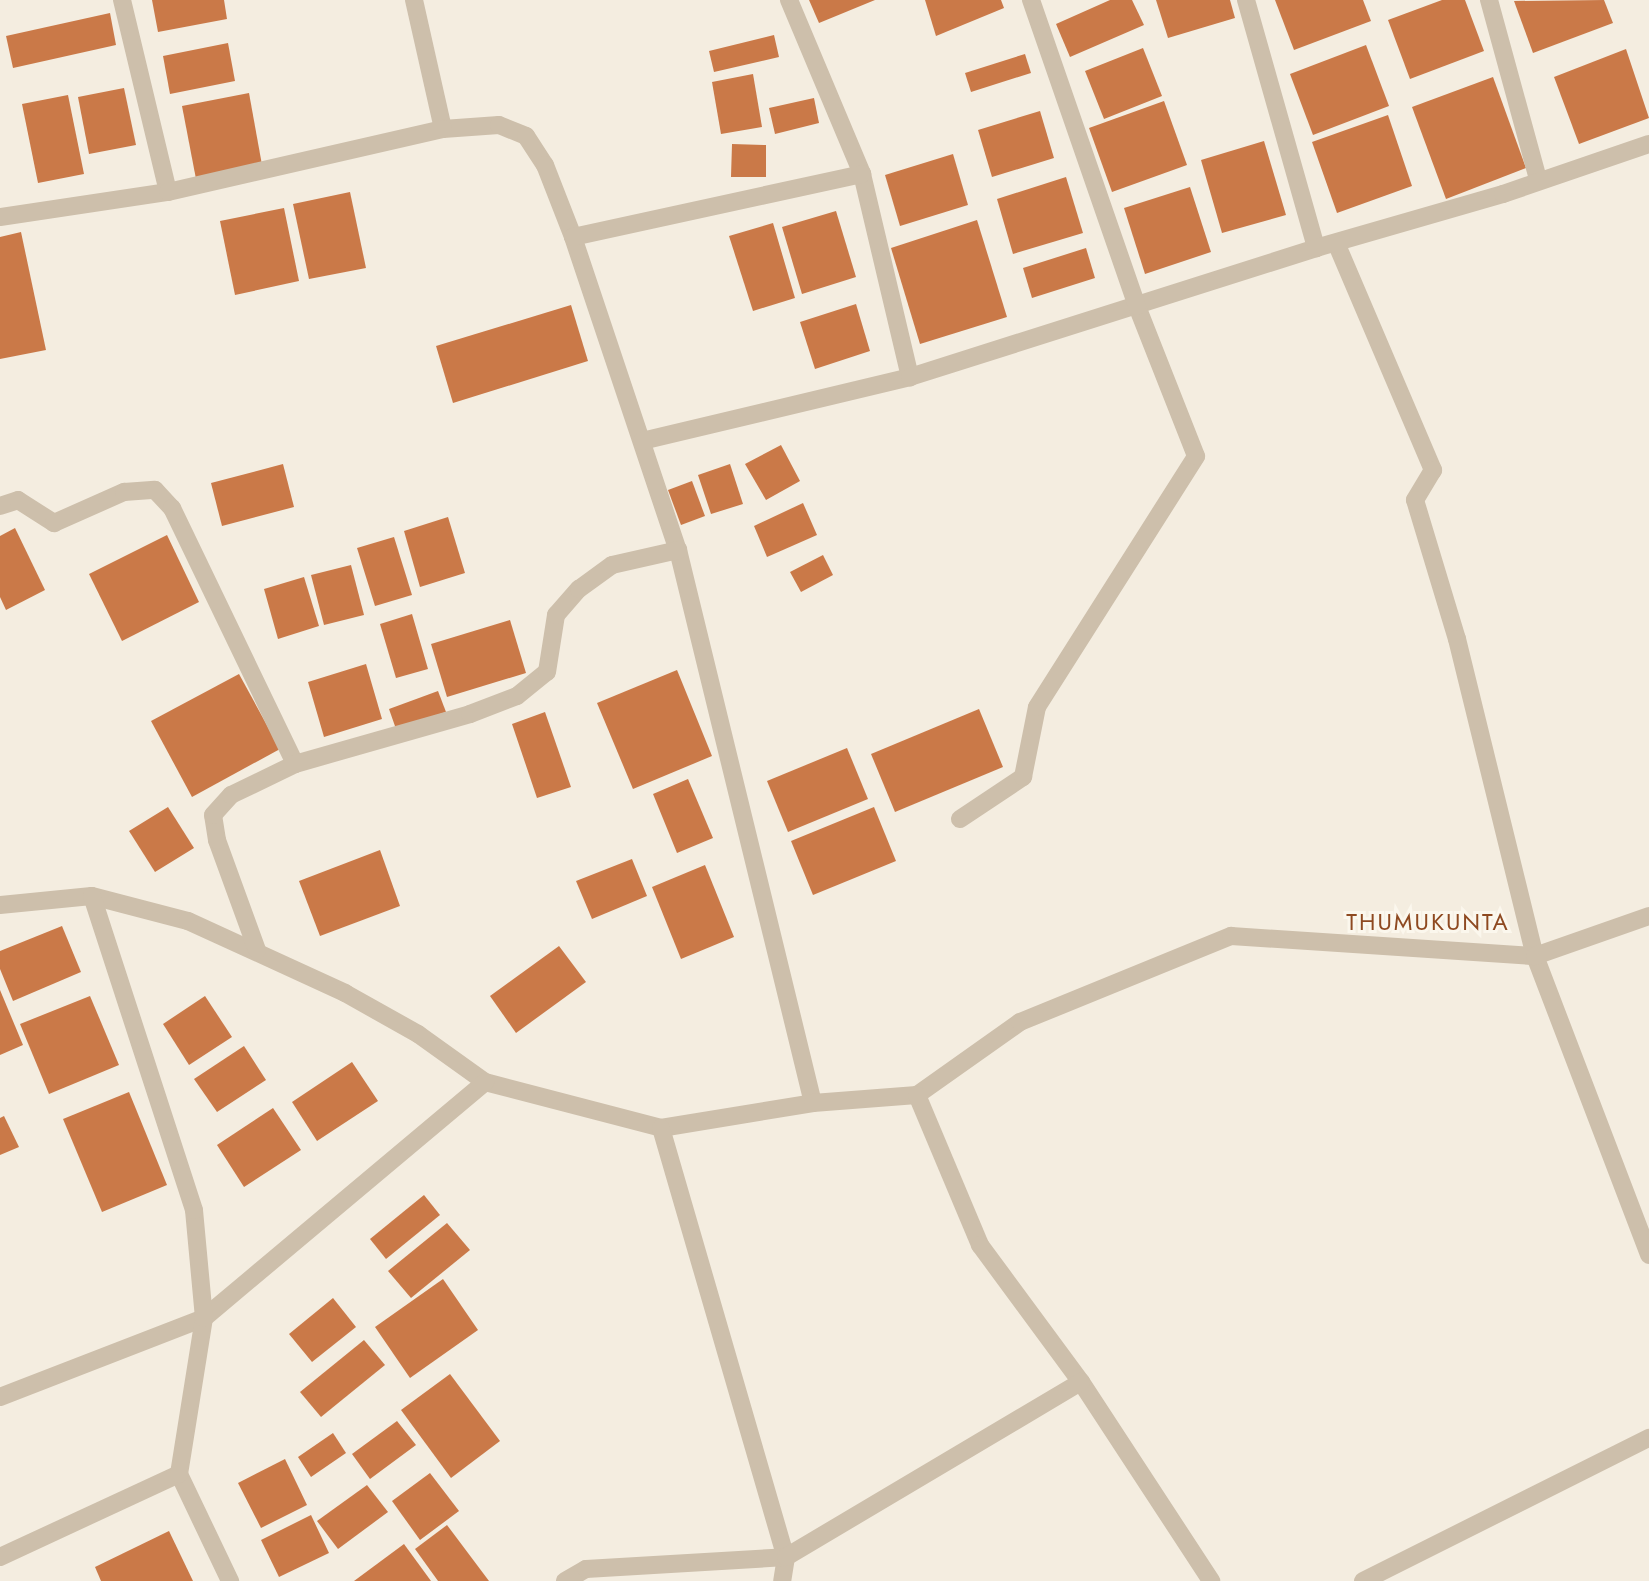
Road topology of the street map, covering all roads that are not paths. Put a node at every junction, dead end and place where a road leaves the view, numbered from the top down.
1 (122, 0) edge
2 (414, 0) edge
3 (789, 0) edge
4 (1031, 0) edge
5 (1246, 0) edge
6 (1489, 0) edge
7 (443, 129) junction
8 (1649, 144) edge
9 (862, 174) junction
10 (1538, 179) junction
11 (168, 192) junction
12 (0, 217) edge
13 (573, 237) junction
14 (1337, 245) junction
15 (1316, 248) junction
16 (1136, 306) junction
17 (910, 377) junction
18 (642, 441) junction
19 (0, 506) edge
20 (678, 550) junction
21 (295, 764) junction
22 (960, 820) dead end
23 (92, 896) junction
24 (0, 905) edge
25 (1649, 916) edge
26 (257, 950) junction
27 (1535, 956) junction
28 (485, 1082) junction
29 (917, 1095) junction
30 (813, 1103) junction
31 (661, 1128) junction
32 (1649, 1255) edge
33 (204, 1318) junction
34 (1081, 1382) junction
35 (0, 1397) edge
36 (1649, 1438) edge
37 (179, 1474) junction
38 (0, 1556) edge
39 (786, 1557) junction
40 (590, 1575) edge
41 (229, 1581) edge
42 (565, 1581) edge
43 (782, 1581) edge
44 (1211, 1581) edge
45 (1363, 1581) edge

1 - 11 street
2 - 7 street
3 - 9 street
4 - 16 street
5 - 15 street
6 - 10 street
7 - 11 street
7 - 13 street
8 - 10 street
9 - 13 street
9 - 17 street
10 - 14 street
11 - 12 street
13 - 18 street
14 - 15 street
14 - 27 street
15 - 16 street
16 - 17 street
16 - 22 street
17 - 18 street
18 - 20 street
19 - 21 street
20 - 21 street
20 - 30 street
21 - 26 street
23 - 24 street
23 - 26 street
23 - 33 street
25 - 27 street
26 - 28 street
27 - 29 street
27 - 32 street
28 - 31 street
28 - 33 street
29 - 30 street
29 - 34 street
30 - 31 street
31 - 39 street
33 - 35 street
33 - 37 street
34 - 39 street
34 - 44 street
36 - 45 street
37 - 38 street
37 - 41 street
39 - 40 street
39 - 43 street
40 - 42 street

